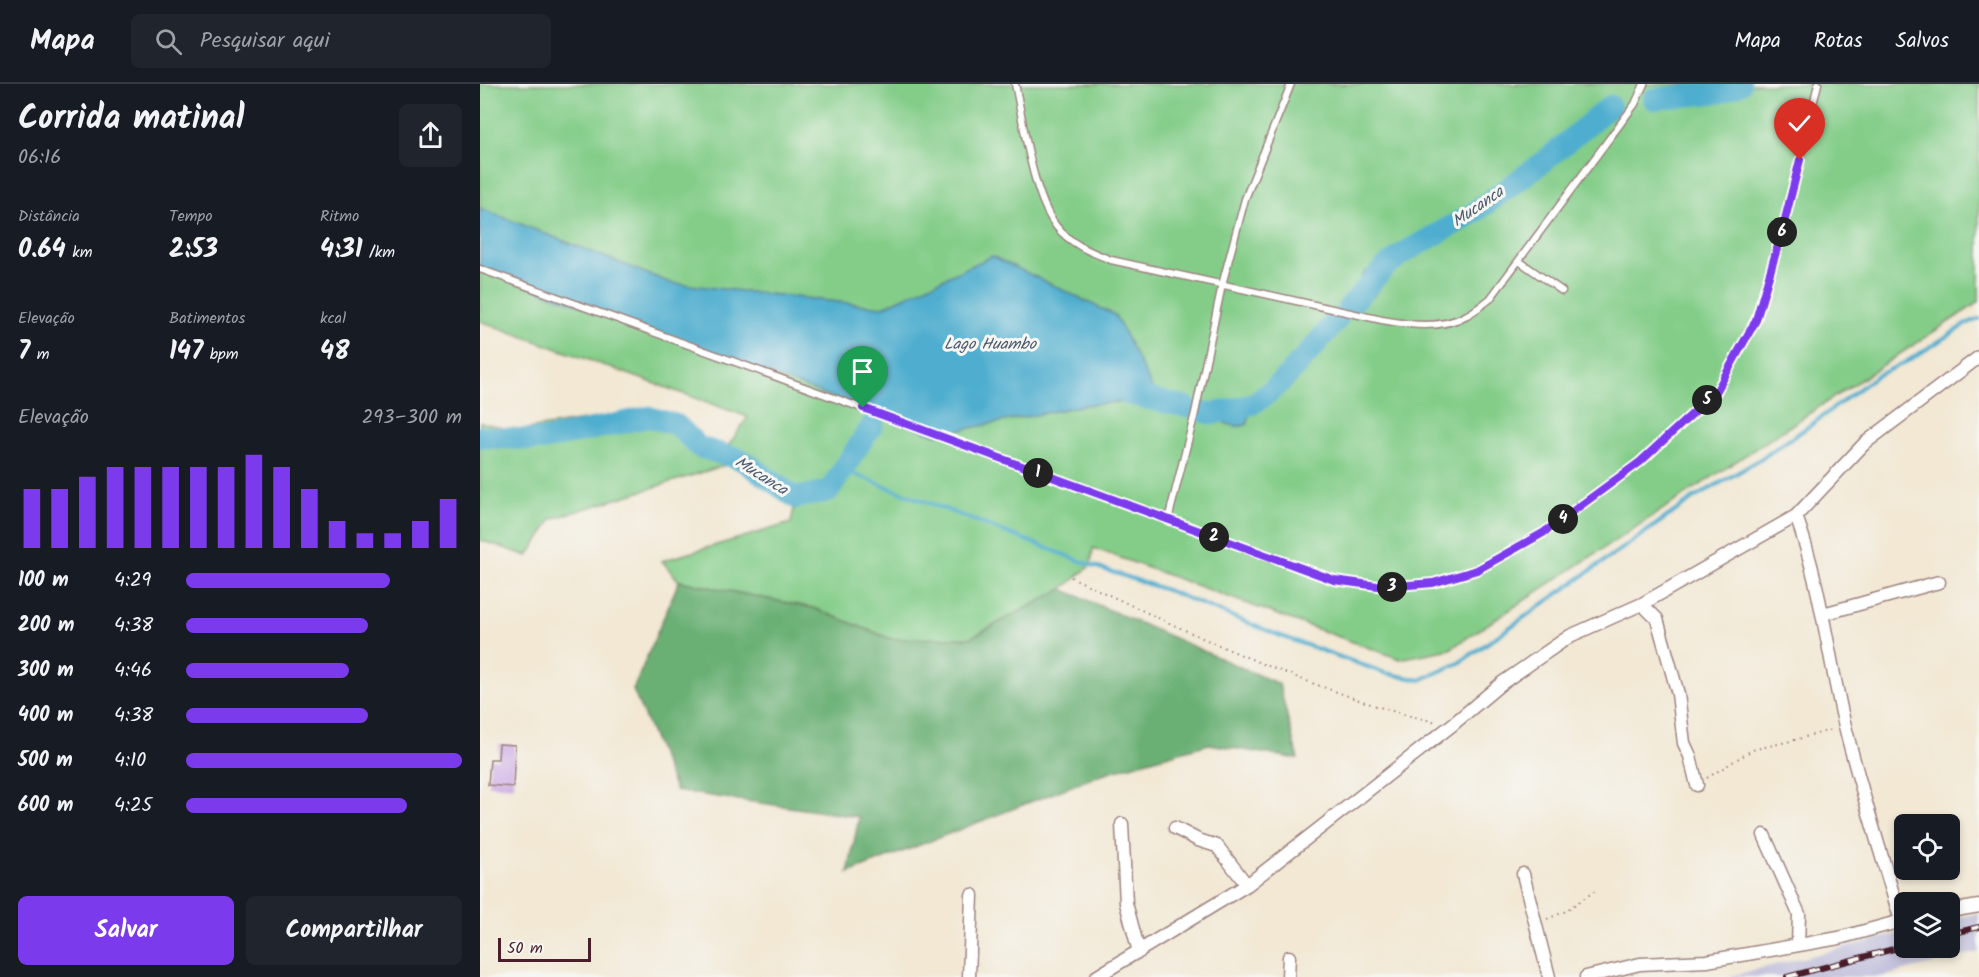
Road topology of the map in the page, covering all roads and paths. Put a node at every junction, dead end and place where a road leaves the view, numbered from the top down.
1 (1015, 84) edge
2 (1291, 84) edge
3 (1644, 84) edge
4 (1818, 84) edge
5 (1519, 261) junction
6 (480, 269) edge
7 (1222, 285) junction
8 (1562, 291) dead end
9 (1979, 357) edge
10 (1796, 516) junction
11 (1168, 520) junction
12 (1071, 577) dead end
13 (1939, 582) dead end
14 (1642, 604) junction
15 (1823, 614) junction
16 (1452, 724) junction
17 (1845, 726) junction
18 (1697, 785) joint
19 (1122, 824) dead end
20 (1175, 828) dead end
21 (1764, 835) dead end
22 (1523, 874) dead end
23 (1247, 885) junction
24 (1598, 889) dead end
25 (1895, 892) edge
26 (972, 895) dead end
27 (1979, 906) edge
28 (1960, 909) edge
29 (1894, 923) edge
30 (1536, 924) junction
31 (1798, 945) junction
32 (1139, 952) junction
33 (1289, 957) dead end
34 (969, 977) edge
35 (1096, 977) edge
36 (1288, 977) edge
37 (1549, 977) edge
38 (1586, 977) edge

1 - 7 lane
2 - 7 lane
3 - 5 lane
4 - 11 lane
5 - 7 lane
5 - 8 lane
6 - 11 lane
7 - 11 lane
9 - 10 street
10 - 14 street
10 - 15 street
12 - 16 path
13 - 15 street
14 - 16 street
14 - 18 street
15 - 17 street
16 - 23 street
17 - 18 path
17 - 25 street
19 - 32 street
20 - 23 street
21 - 31 street
22 - 30 street
23 - 32 street
24 - 30 path
26 - 34 street
27 - 28 street
29 - 31 street
30 - 37 street
31 - 38 street
32 - 35 street
33 - 36 street

